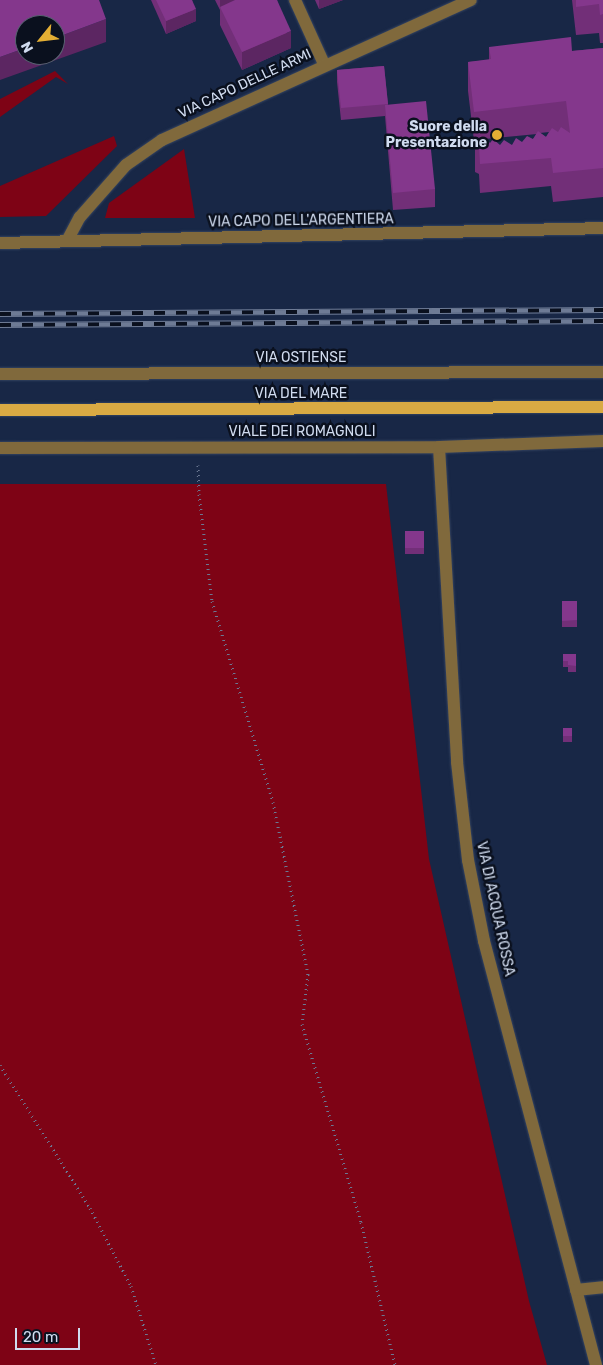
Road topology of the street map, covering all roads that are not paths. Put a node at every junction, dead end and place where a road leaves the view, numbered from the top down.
1 (295, 0) edge
2 (468, 1) edge
3 (324, 64) junction
4 (603, 228) edge
5 (67, 242) junction
6 (0, 243) edge
7 (603, 372) edge
8 (0, 374) edge
9 (603, 407) edge
10 (0, 410) edge
11 (603, 441) edge
12 (439, 447) junction
13 (0, 448) edge
14 (603, 1287) edge
15 (576, 1290) junction
16 (596, 1365) edge

1 - 3 street
2 - 3 street, VIA CAPO DELLE ARMI
3 - 5 street, VIA CAPO DELLE ARMI
4 - 5 street, VIA CAPO DELL'ARGENTIERA
5 - 6 street, VIA CAPO DELL'ARGENTIERA
7 - 8 street, VIA OSTIENSE
9 - 10 main road, VIA DEL MARE
11 - 12 street, VIALE DEI ROMAGNOLI
12 - 13 street, VIALE DEI ROMAGNOLI
12 - 15 street, VIA DI ACQUA ROSSA
14 - 15 street
15 - 16 street, VIA DI ACQUA ROSSA

